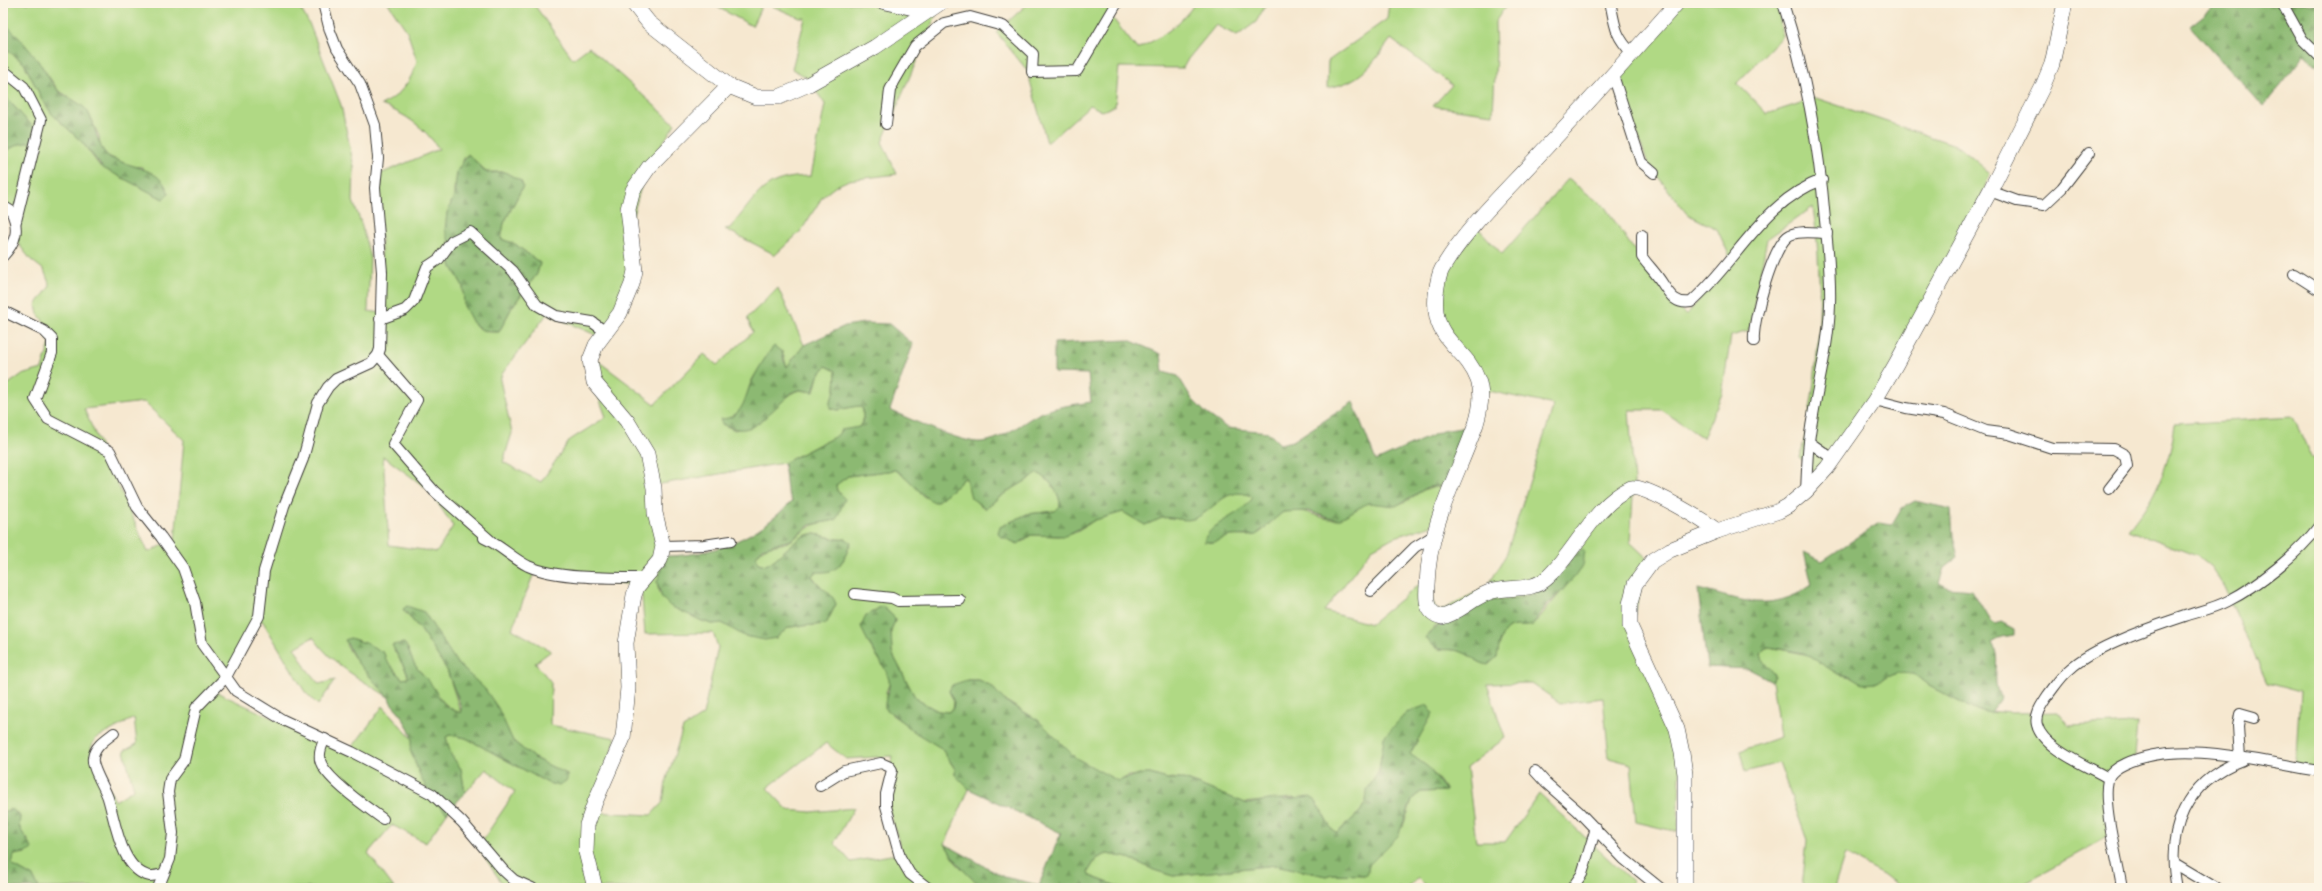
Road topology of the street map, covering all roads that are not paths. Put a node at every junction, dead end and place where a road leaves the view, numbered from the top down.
1 (323, 3) edge
2 (633, 3) edge
3 (880, 3) edge
4 (940, 3) edge
5 (1117, 3) edge
6 (1676, 3) edge
7 (1784, 3) edge
8 (2065, 3) edge
9 (2282, 3) edge
10 (1611, 6) dead end
11 (916, 9) edge
12 (1632, 53) junction
13 (2319, 56) edge
14 (3, 70) edge
15 (1613, 75) junction
16 (729, 86) junction
17 (886, 124) dead end
18 (2089, 153) dead end
19 (1654, 173) dead end
20 (1822, 180) junction
21 (1990, 191) junction
22 (3, 206) edge
23 (16, 221) junction
24 (1827, 233) junction
25 (1642, 235) dead end
26 (3, 256) edge
27 (2294, 274) dead end
28 (2319, 290) edge
29 (3, 311) edge
30 (380, 319) junction
31 (606, 332) junction
32 (1754, 341) dead end
33 (378, 355) junction
34 (1874, 400) junction
35 (1809, 442) junction
36 (1833, 459) junction
37 (2109, 489) dead end
38 (1806, 490) junction
39 (2319, 526) edge
40 (467, 529) dead end
41 (1716, 531) junction
42 (1433, 536) junction
43 (491, 541) junction
44 (731, 541) dead end
45 (663, 546) junction
46 (643, 578) junction
47 (1371, 591) dead end
48 (855, 594) dead end
49 (960, 600) dead end
50 (226, 677) junction
51 (2254, 718) dead end
52 (114, 733) dead end
53 (325, 739) junction
54 (2243, 759) junction
55 (1535, 771) dead end
56 (2319, 771) edge
57 (2108, 778) junction
58 (820, 786) dead end
59 (383, 819) dead end
60 (1596, 828) junction
61 (2174, 864) junction
62 (163, 874) junction
63 (158, 888) edge
64 (532, 888) edge
65 (595, 888) edge
66 (928, 888) edge
67 (1572, 888) edge
68 (1660, 888) edge
69 (1685, 888) edge
70 (2122, 888) edge
71 (2177, 888) edge
72 (2216, 888) edge

1 - 30 street
2 - 16 street
3 - 11 street
4 - 11 street
5 - 17 street
6 - 12 street
7 - 20 street
8 - 21 street
9 - 13 street
10 - 12 street
11 - 16 street
12 - 15 street
14 - 23 street
15 - 19 street
15 - 42 street
16 - 31 street
18 - 21 street
20 - 24 street
20 - 25 street
21 - 34 street
22 - 23 street
23 - 26 street
24 - 32 street
24 - 35 street
27 - 28 street
29 - 50 street
30 - 31 street
30 - 33 street
31 - 45 street
33 - 43 street
33 - 50 street
34 - 36 street
34 - 37 street
35 - 36 street
35 - 38 street
36 - 38 street
38 - 41 street
39 - 57 street
40 - 43 street
41 - 42 street
41 - 69 street
42 - 47 street
43 - 46 street
44 - 45 street
45 - 46 street
46 - 65 street
48 - 49 street
50 - 53 street
50 - 62 street
51 - 54 street
52 - 62 street
53 - 59 street
53 - 64 street
54 - 56 street
54 - 57 street
54 - 61 street
55 - 60 street
57 - 70 street
58 - 66 street
60 - 67 street
60 - 68 street
61 - 71 street
61 - 72 street
62 - 63 street

